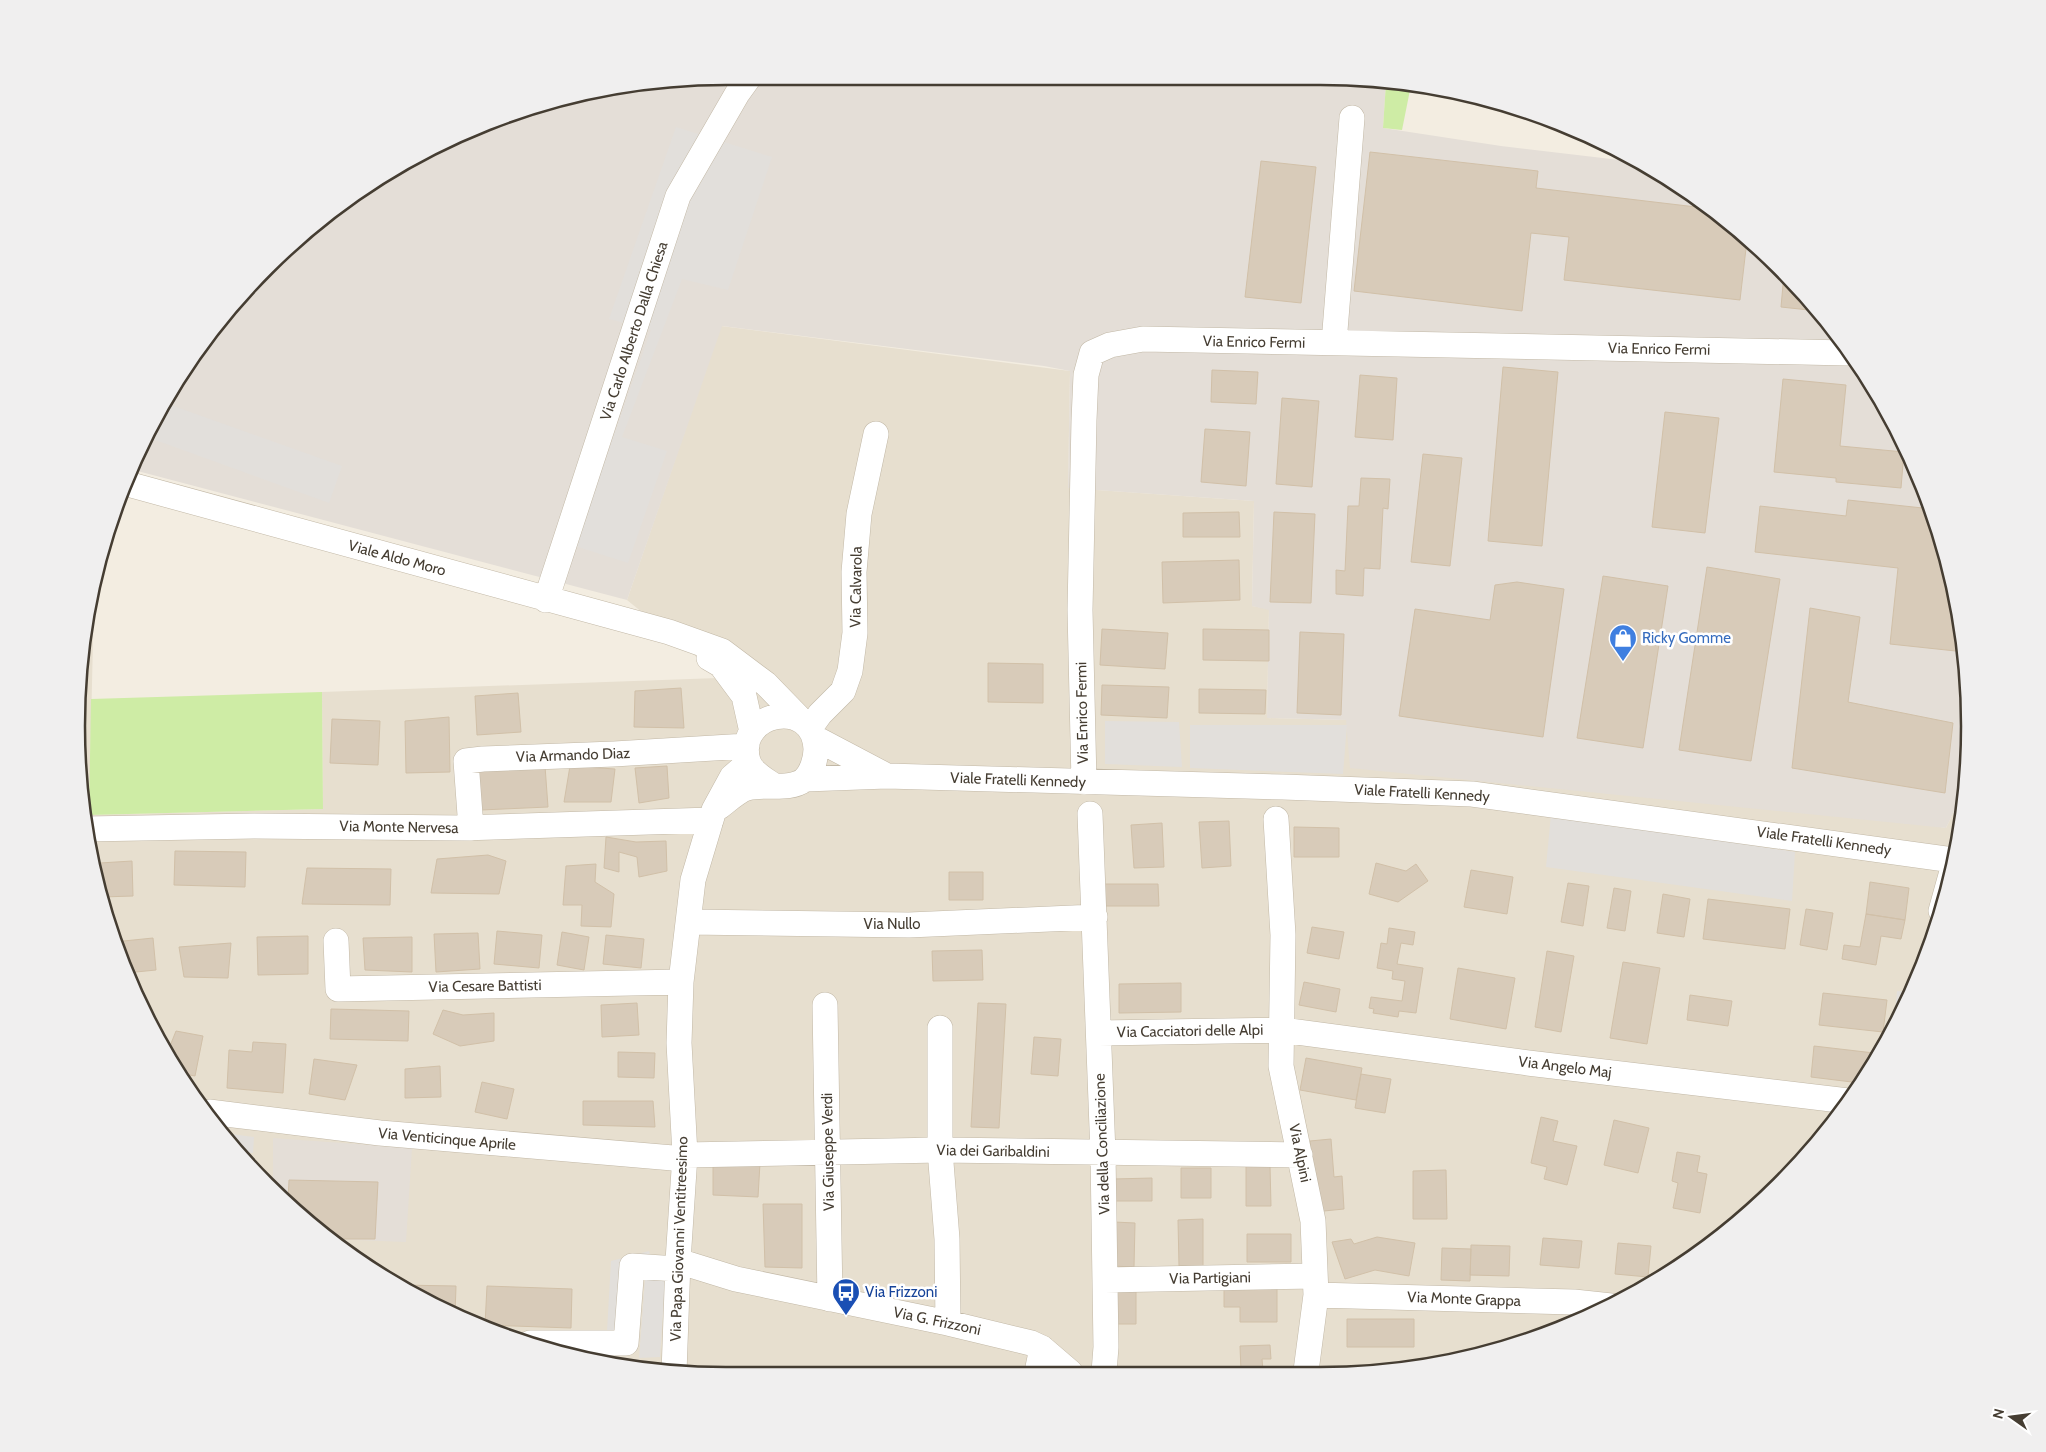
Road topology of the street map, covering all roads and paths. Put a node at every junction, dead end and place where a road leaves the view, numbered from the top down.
1 (744, 85) edge
2 (1352, 118) dead end
3 (1334, 343) junction
4 (1841, 353) edge
5 (876, 434) dead end
6 (132, 486) edge
7 (546, 600) junction
8 (670, 632) junction
9 (808, 729) junction
10 (749, 747) junction
11 (887, 776) junction
12 (804, 779) junction
13 (1084, 782) junction
14 (772, 785) junction
15 (1090, 814) dead end
16 (713, 815) junction
17 (1276, 819) dead end
18 (471, 828) junction
19 (93, 829) edge
20 (1947, 859) edge
21 (1095, 916) junction
22 (688, 922) junction
23 (336, 941) dead end
24 (681, 982) junction
25 (825, 1005) dead end
26 (940, 1028) dead end
27 (1282, 1030) junction
28 (1099, 1033) junction
29 (1840, 1100) edge
30 (215, 1113) edge
31 (940, 1150) junction
32 (829, 1152) junction
33 (1103, 1154) junction
34 (685, 1155) junction
35 (1300, 1155) junction
36 (677, 1265) junction
37 (1105, 1280) junction
38 (1315, 1285) junction
39 (830, 1299) junction
40 (1596, 1304) edge
41 (948, 1323) junction
42 (553, 1343) edge
43 (1040, 1360) edge
44 (674, 1365) edge
45 (1058, 1367) edge
46 (1104, 1367) edge
47 (1306, 1367) edge

1 - 7 street, Via Carlo Alberto Dalla Chiesa
2 - 3 street
3 - 4 street, Via Enrico Fermi
3 - 13 street, Via Enrico Fermi
5 - 9 street, Via Calvarola
6 - 7 street, Viale Aldo Moro
7 - 8 street, Viale Aldo Moro
8 - 9 street, Viale Aldo Moro
8 - 10 street, Viale Aldo Moro
9 - 10 street
9 - 11 street, Viale Fratelli Kennedy
9 - 12 street
10 - 14 street
10 - 16 street, Via Papa Giovanni Ventitreesimo
10 - 18 street, Via Armando Diaz
11 - 12 street, Viale Fratelli Kennedy
11 - 13 street, Viale Fratelli Kennedy
12 - 14 street
13 - 20 street, Viale Fratelli Kennedy
14 - 16 street
15 - 21 street, Via della Conciliazione
16 - 18 street, Via Monte Nervesa
16 - 22 street, Via Papa Giovanni Ventitreesimo
17 - 27 street, Via Alpini
18 - 19 street, Via Monte Nervesa
21 - 22 street, Via Nullo
21 - 28 street, Via della Conciliazione
22 - 24 street, Via Papa Giovanni Ventitreesimo
23 - 24 street, Via Cesare Battisti
24 - 34 street, Via Papa Giovanni Ventitreesimo
25 - 32 street, Via Giuseppe Verdi
26 - 31 street
27 - 28 street, Via Cacciatori delle Alpi
27 - 29 street, Via Angelo Maj
27 - 35 street, Via Alpini
28 - 33 street, Via della Conciliazione
30 - 34 street, Via Venticinque Aprile
31 - 32 street, Via dei Garibaldini
31 - 33 street, Via dei Garibaldini
31 - 41 street
32 - 34 street, Via dei Garibaldini
32 - 39 street, Via Giuseppe Verdi
33 - 35 street, Via dei Garibaldini
33 - 37 street, Via della Conciliazione
34 - 36 street, Via Papa Giovanni Ventitreesimo
35 - 38 street, Via Alpini
36 - 39 street, Via G. Frizzoni
36 - 42 street, Via G. Frizzoni
36 - 44 street, Via Papa Giovanni Ventitreesimo
37 - 38 street, Via Partigiani
37 - 46 street, Via della Conciliazione
38 - 40 street, Via Monte Grappa
38 - 47 street, Via Alpini
39 - 41 street, Via G. Frizzoni
41 - 43 street, Via G. Frizzoni
43 - 45 street, Via G. Frizzoni

